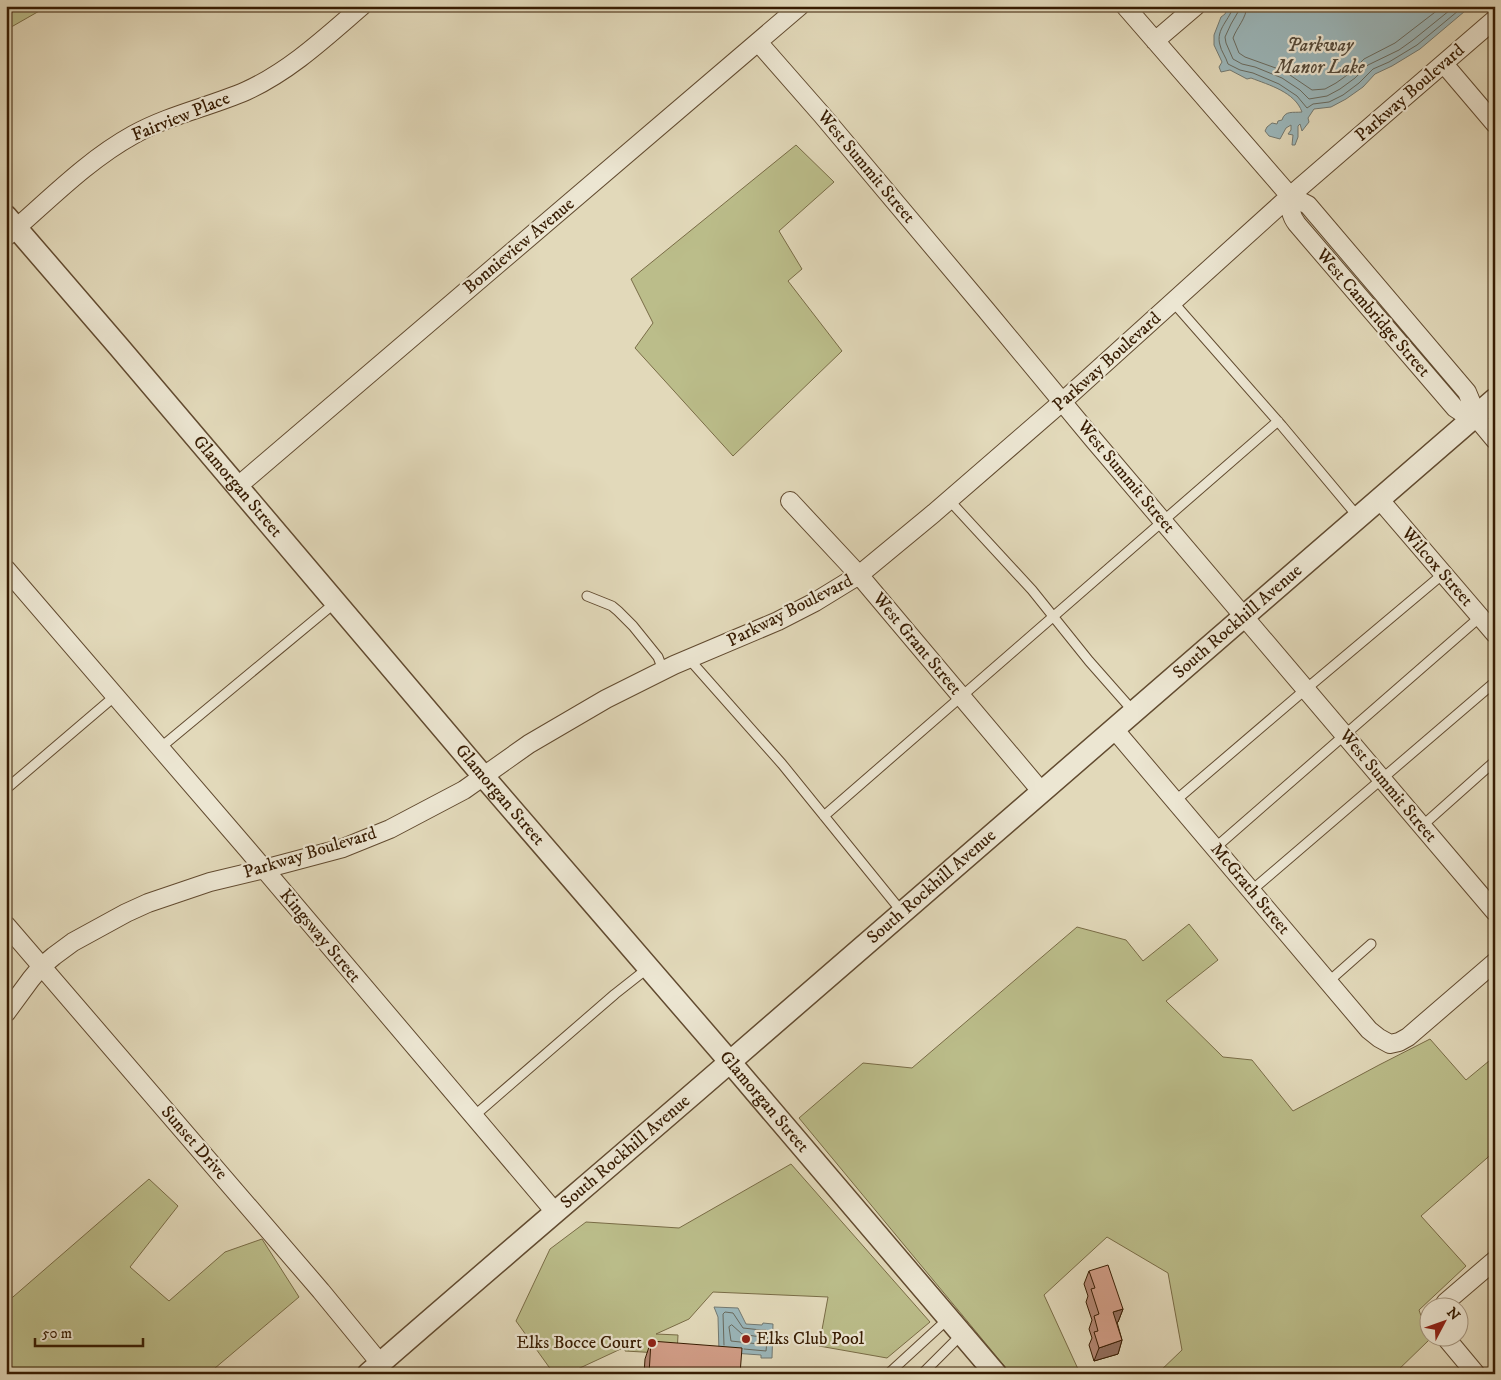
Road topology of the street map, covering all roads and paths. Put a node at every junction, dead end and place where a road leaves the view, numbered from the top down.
1 (362, 6) edge
2 (800, 6) edge
3 (1125, 6) edge
4 (1196, 6) edge
5 (1495, 19) edge
6 (1155, 41) junction
7 (758, 42) junction
8 (1444, 64) junction
9 (1495, 124) edge
10 (1290, 196) junction
11 (10, 227) edge
12 (1173, 302) junction
13 (1495, 399) edge
14 (1062, 402) junction
15 (1475, 416) junction
16 (1278, 421) junction
17 (1495, 440) edge
18 (238, 486) junction
19 (790, 500) dead end
20 (949, 500) junction
21 (1380, 500) junction
22 (1359, 518) junction
23 (1162, 521) junction
24 (6, 569) edge
25 (1443, 574) junction
26 (859, 575) junction
27 (587, 596) dead end
28 (336, 602) junction
29 (1054, 617) junction
30 (1244, 617) junction
31 (1480, 617) junction
32 (1495, 634) edge
33 (689, 659) junction
34 (663, 670) junction
35 (1495, 682) edge
36 (1306, 689) junction
37 (115, 696) junction
38 (961, 697) junction
39 (1134, 712) junction
40 (1114, 729) junction
41 (1345, 735) junction
42 (160, 748) junction
43 (1495, 761) edge
44 (484, 777) junction
45 (1382, 779) junction
46 (6, 789) edge
47 (1041, 791) junction
48 (1175, 801) junction
49 (824, 816) junction
50 (1422, 826) junction
51 (1215, 848) junction
52 (264, 869) junction
53 (1251, 891) junction
54 (902, 912) junction
55 (1495, 912) edge
56 (6, 925) edge
57 (1371, 944) dead end
58 (1495, 962) edge
59 (42, 967) junction
60 (649, 968) junction
61 (1328, 982) junction
62 (6, 1013) edge
63 (730, 1062) junction
64 (474, 1116) junction
65 (555, 1212) junction
66 (1495, 1260) edge
67 (1451, 1298) edge
68 (949, 1318) junction
69 (962, 1334) junction
70 (1454, 1348) edge
71 (374, 1368) edge
72 (888, 1374) edge
73 (922, 1374) edge
74 (996, 1374) edge
75 (1476, 1374) edge

1 - 11 street, Fairview Place
2 - 7 street, Bonnieview Avenue
3 - 6 street, West Cambridge Street
4 - 6 street
5 - 8 street, Parkway Boulevard
6 - 10 street, West Cambridge Street
7 - 14 street, West Summit Street
7 - 18 street, Bonnieview Avenue
8 - 9 street
8 - 10 street, Parkway Boulevard
10 - 12 street, Parkway Boulevard
10 - 15 street, West Cambridge Street
11 - 18 street, Glamorgan Street
12 - 14 street, Parkway Boulevard
12 - 16 lane
13 - 15 street, South Rockhill Avenue
14 - 20 street, Parkway Boulevard
14 - 23 street, West Summit Street
15 - 17 street, West Cambridge Street
15 - 21 street, South Rockhill Avenue
16 - 22 lane
16 - 23 lane
18 - 28 street, Glamorgan Street
19 - 26 street, West Grant Street
20 - 26 street, Parkway Boulevard
20 - 29 lane
21 - 22 street, South Rockhill Avenue
21 - 25 street, Wilcox Street
22 - 30 street, South Rockhill Avenue
23 - 29 lane
23 - 30 street, West Summit Street
24 - 37 street, Kingsway Street
25 - 31 street, Wilcox Street
25 - 36 lane
26 - 33 street, Parkway Boulevard
26 - 38 street, West Grant Street
27 - 34 lane
28 - 42 lane
28 - 44 street, Glamorgan Street
29 - 38 lane
29 - 39 lane
30 - 36 street, West Summit Street
30 - 39 street, South Rockhill Avenue
31 - 32 street, Wilcox Street
31 - 41 lane
33 - 34 street, Parkway Boulevard
33 - 49 lane
34 - 44 street, Parkway Boulevard
35 - 45 lane
36 - 41 street, West Summit Street
36 - 48 lane
37 - 42 street, Kingsway Street
37 - 46 lane
38 - 47 street, West Grant Street
38 - 49 lane
39 - 40 street, South Rockhill Avenue
40 - 47 street, South Rockhill Avenue
40 - 48 street, McGrath Street
41 - 45 street, West Summit Street
41 - 51 lane
42 - 52 street, Kingsway Street
43 - 50 lane
44 - 52 street, Parkway Boulevard
44 - 60 street, Glamorgan Street
45 - 50 street, West Summit Street
45 - 53 lane
47 - 54 street, South Rockhill Avenue
48 - 51 street, McGrath Street
49 - 54 lane
50 - 55 street, West Summit Street
51 - 53 street, McGrath Street
52 - 59 street, Parkway Boulevard
52 - 64 street, Kingsway Street
53 - 61 street, McGrath Street
54 - 63 street, South Rockhill Avenue
56 - 59 street, Sunset Drive
57 - 61 lane
58 - 61 street, McGrath Street
59 - 62 street, Parkway Boulevard
59 - 71 street, Sunset Drive
60 - 63 street, Glamorgan Street
60 - 64 lane
63 - 65 street, South Rockhill Avenue
63 - 68 street, Glamorgan Street
64 - 65 street, Kingsway Street
65 - 71 street, South Rockhill Avenue
66 - 67 street
68 - 69 street, Glamorgan Street
68 - 72 lane
69 - 73 lane
69 - 74 street, Glamorgan Street
70 - 75 street

